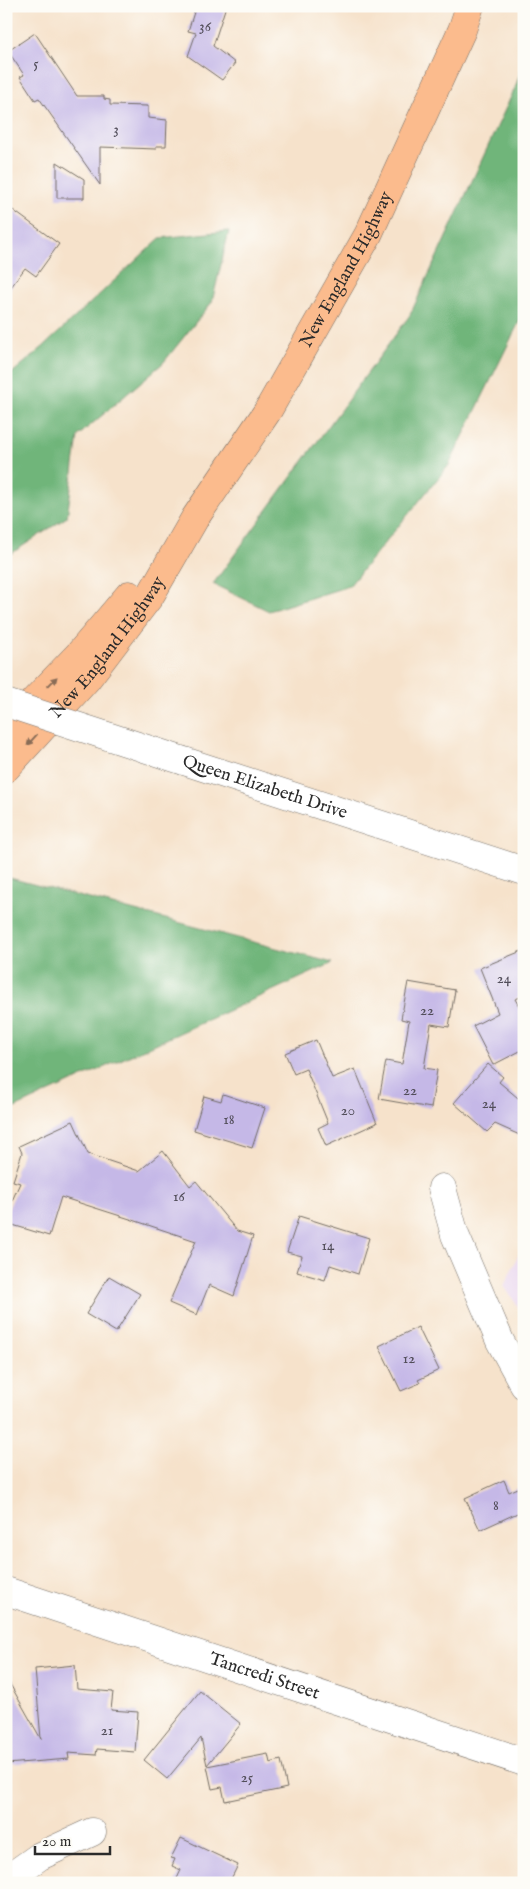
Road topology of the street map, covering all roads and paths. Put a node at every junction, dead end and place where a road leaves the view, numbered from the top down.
1 (470, 6) edge
2 (195, 518) junction
3 (6, 704) edge
4 (6, 730) edge
5 (6, 768) edge
6 (524, 871) edge
7 (442, 1188) dead end
8 (524, 1385) edge
9 (6, 1591) edge
10 (524, 1762) edge
11 (92, 1832) dead end
12 (6, 1880) edge

1 - 2 highway, New England Highway
4 -> 2 highway, New England Highway
2 -> 5 highway, New England Highway
3 - 6 street, Queen Elizabeth Drive, bridge
7 - 8 street
9 - 10 street, Tancredi Street
11 - 12 street

